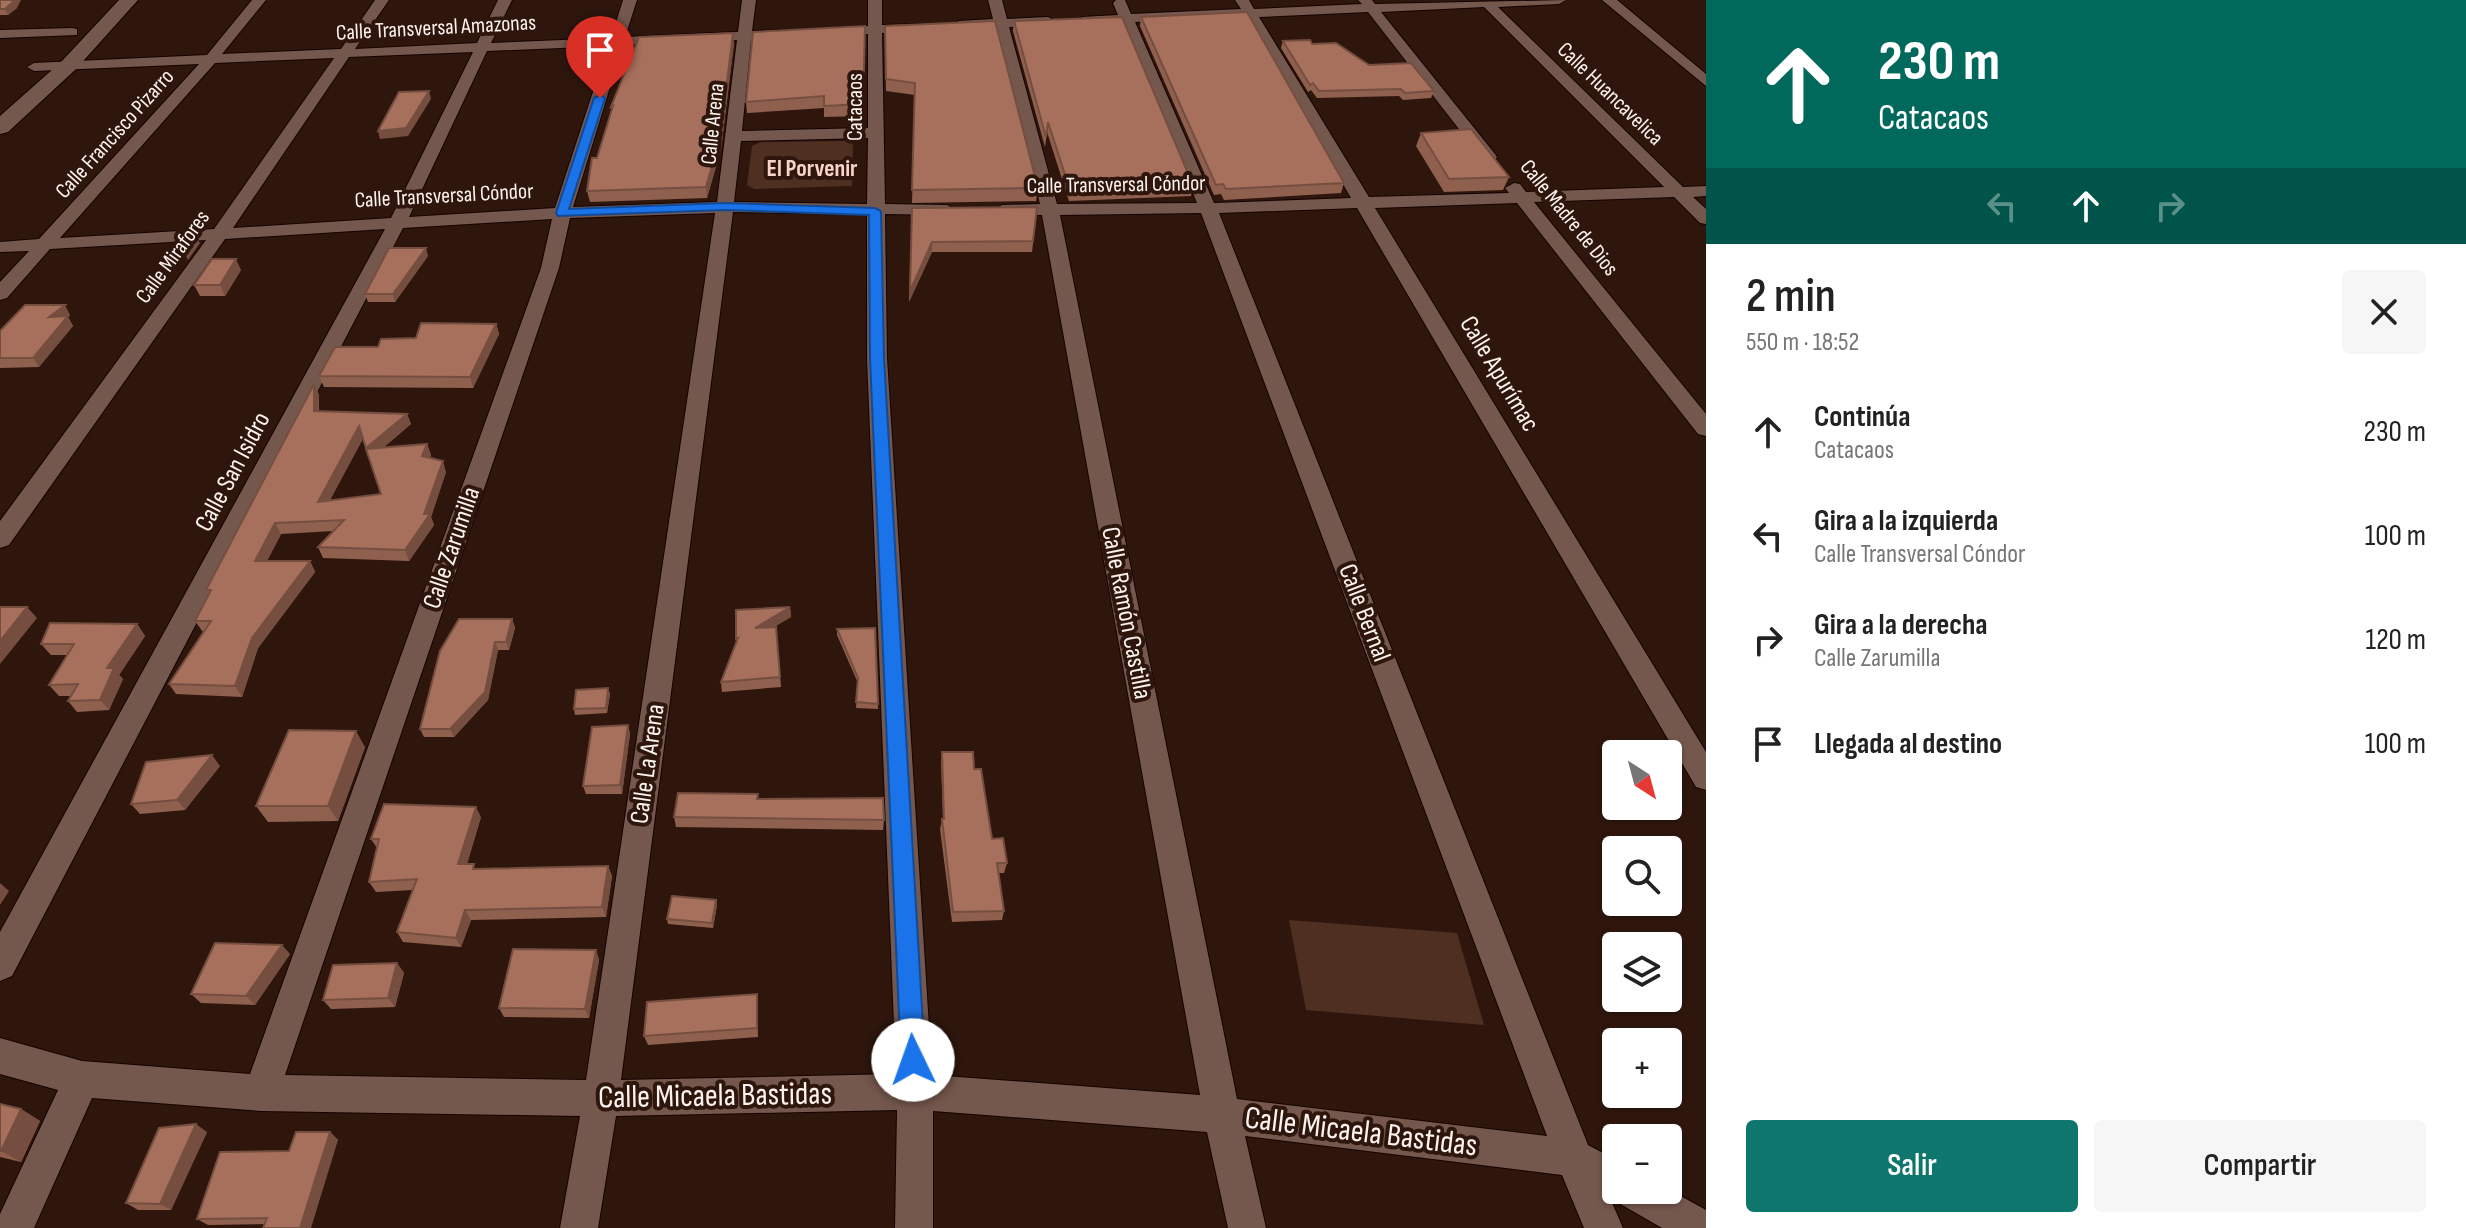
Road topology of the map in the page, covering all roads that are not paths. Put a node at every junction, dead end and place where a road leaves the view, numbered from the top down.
1 (129, 0) edge
2 (259, 0) edge
3 (382, 0) edge
4 (505, 0) edge
5 (630, 0) edge
6 (749, 0) edge
7 (875, 0) edge
8 (1559, 0) edge
9 (1609, 0) edge
10 (1485, 2) edge
11 (1368, 4) edge
12 (1246, 6) edge
13 (1122, 9) edge
14 (998, 12) edge
15 (1079, 20) edge
16 (1064, 21) edge
17 (76, 27) joint
18 (877, 29) junction
19 (0, 34) edge
20 (743, 37) junction
21 (619, 41) junction
22 (484, 48) junction
23 (346, 54) junction
24 (211, 59) junction
25 (69, 65) junction
26 (28, 71) joint
27 (1706, 82) edge
28 (0, 127) edge
29 (878, 133) junction
30 (735, 136) junction
31 (1706, 191) edge
32 (1679, 192) junction
33 (1520, 196) junction
34 (1364, 204) junction
35 (725, 207) junction
36 (1208, 208) junction
37 (1050, 209) junction
38 (875, 211) junction
39 (562, 213) junction
40 (1706, 219) edge
41 (397, 223) junction
42 (220, 233) junction
43 (45, 245) junction
44 (0, 247) edge
45 (0, 294) edge
46 (712, 300) joint
47 (1706, 429) edge
48 (0, 539) edge
49 (1706, 778) edge
50 (0, 965) edge
51 (0, 1056) edge
52 (82, 1079) junction
53 (915, 1092) junction
54 (261, 1093) junction
55 (601, 1098) junction
56 (1222, 1115) junction
57 (1574, 1158) junction
58 (1602, 1173) edge
59 (1657, 1204) edge
60 (14, 1228) edge
61 (579, 1228) edge
62 (914, 1228) edge
63 (1247, 1228) edge
64 (1604, 1228) edge
65 (1700, 1228) edge

1 - 25 street
2 - 24 street, Calle Francisco Pizarro
3 - 23 street, Calle Mirafores
4 - 22 street, Calle San Isidro
5 - 21 street, Calle Zarumilla
6 - 20 street, Calle Arena
7 - 18 street, Catacaos
8 - 10 street
9 - 27 street
10 - 11 street
10 - 32 street, Calle Huancavelica
11 - 12 street
11 - 33 street, Calle Madre de Dios
12 - 13 street
12 - 34 street, Calle Apurímac
13 - 15 street
13 - 36 street, Calle Bernal
14 - 16 street, Calle Transversal Amazonas
14 - 18 street, Calle Transversal Amazonas
14 - 37 street, Calle Ramón Castilla
17 - 19 street
17 - 26 street
18 - 20 street, Calle Transversal Amazonas
18 - 29 street, Catacaos
20 - 21 street, Calle Transversal Amazonas
20 - 30 street, Calle Arena
21 - 22 street, Calle Transversal Amazonas
21 - 39 street, Calle Zarumilla
22 - 23 street, Calle Transversal Amazonas
22 - 41 street, Calle San Isidro
23 - 24 street, Calle Transversal Amazonas
23 - 42 street, Calle Mirafores
24 - 25 street, Calle Transversal Amazonas
24 - 43 street, Calle Francisco Pizarro
25 - 26 street, Calle Transversal Amazonas
25 - 28 street
29 - 30 street
29 - 38 street, Catacaos
30 - 35 street, Calle Arena
31 - 32 street, Calle Transversal Cóndor
32 - 33 street, Calle Transversal Cóndor
32 - 40 street, Calle Huancavelica
33 - 34 street, Calle Transversal Cóndor
33 - 47 street, Calle Madre de Dios
34 - 36 street, Calle Transversal Cóndor
34 - 49 street, Calle Apurímac
35 - 38 street, Calle Transversal Cóndor
35 - 39 street, Calle Transversal Cóndor
35 - 46 street, Calle Arena
36 - 37 street, Calle Transversal Cóndor
36 - 57 street, Calle Bernal
37 - 38 street, Calle Transversal Cóndor
37 - 56 street, Calle Ramón Castilla
38 - 53 street, Catacaos
39 - 41 street, Calle Transversal Cóndor
39 - 54 street, Calle Zarumilla
41 - 42 street, Calle Transversal Cóndor
41 - 50 street, Calle San Isidro
42 - 43 street, Calle Transversal Cóndor
42 - 48 street, Calle Mirafores
43 - 44 street, Calle Transversal Cóndor
43 - 45 street, Calle Francisco Pizarro
46 - 55 street, Calle La Arena
51 - 52 street, Calle Micaela Bastidas
52 - 54 street, Calle Micaela Bastidas
52 - 60 street
53 - 55 street, Calle Micaela Bastidas
53 - 56 street, Calle Micaela Bastidas
53 - 62 street, Catacaos
54 - 55 street, Calle Micaela Bastidas
55 - 61 street, Calle La Arena
56 - 57 street, Calle Micaela Bastidas
56 - 63 street, Calle Ramón Castilla
57 - 58 street, Calle Micaela Bastidas
57 - 64 street, Calle Bernal
59 - 65 street

